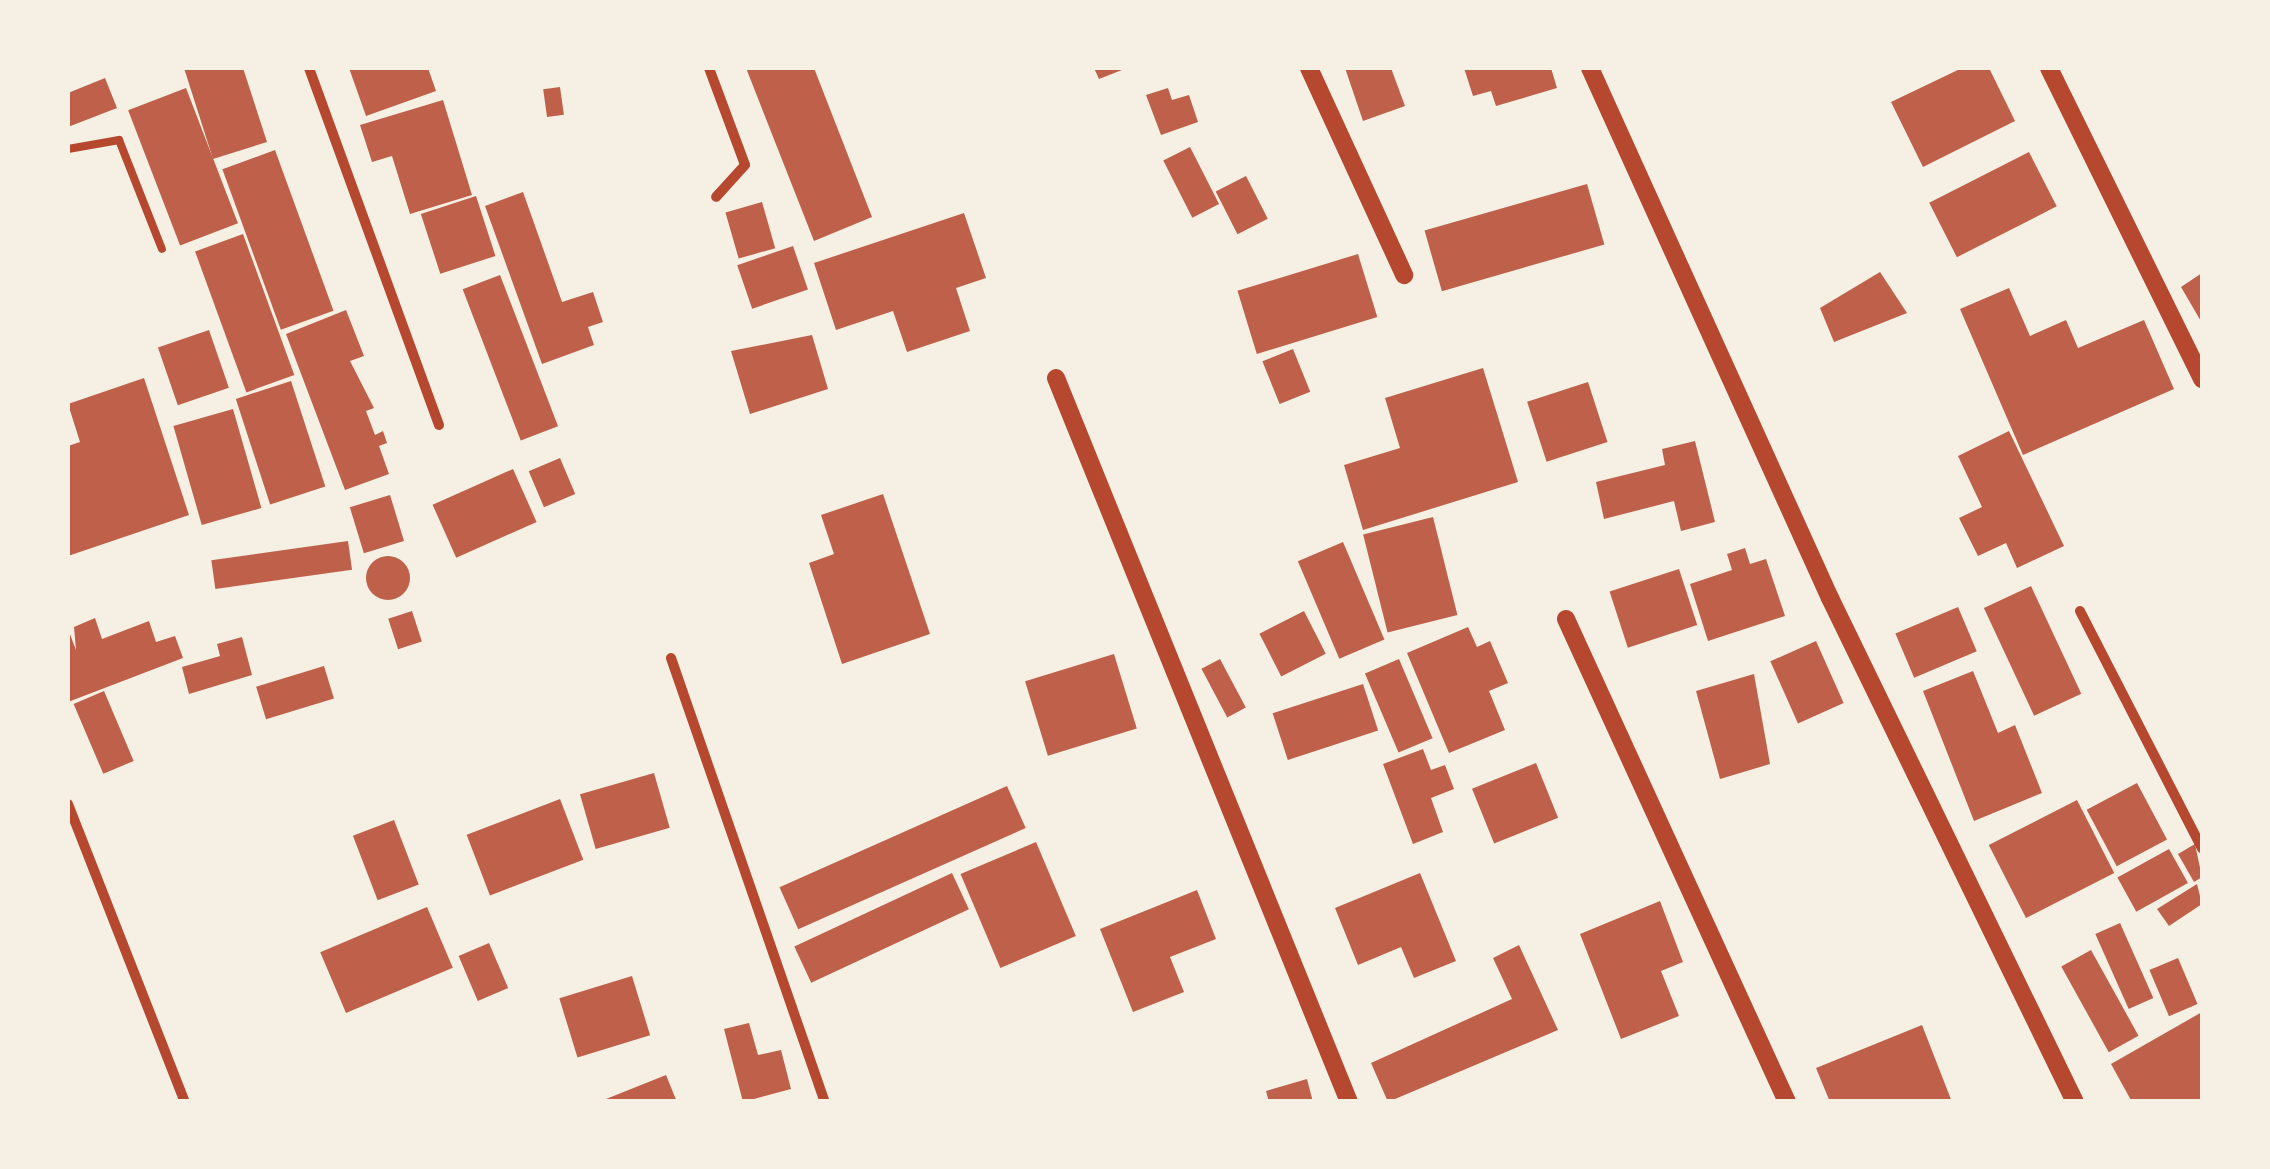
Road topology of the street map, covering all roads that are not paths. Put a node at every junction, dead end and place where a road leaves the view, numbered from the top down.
1 (309, 68) edge
2 (710, 68) edge
3 (1309, 68) edge
4 (1590, 68) edge
5 (2048, 68) edge
6 (68, 149) edge
7 (716, 198) dead end
8 (162, 249) dead end
9 (1404, 274) dead end
10 (1056, 378) dead end
11 (2202, 379) edge
12 (439, 425) dead end
13 (2080, 612) dead end
14 (1566, 619) dead end
15 (670, 658) dead end
16 (68, 804) edge
17 (2202, 848) edge
18 (185, 1102) edge
19 (826, 1102) edge
20 (1349, 1102) edge
21 (1787, 1102) edge
22 (2075, 1102) edge

1 - 12 street
2 - 7 street
3 - 9 street
4 - 22 street
5 - 11 street
6 - 8 lane
10 - 20 street
13 - 17 street
14 - 21 street
15 - 19 street
16 - 18 street

